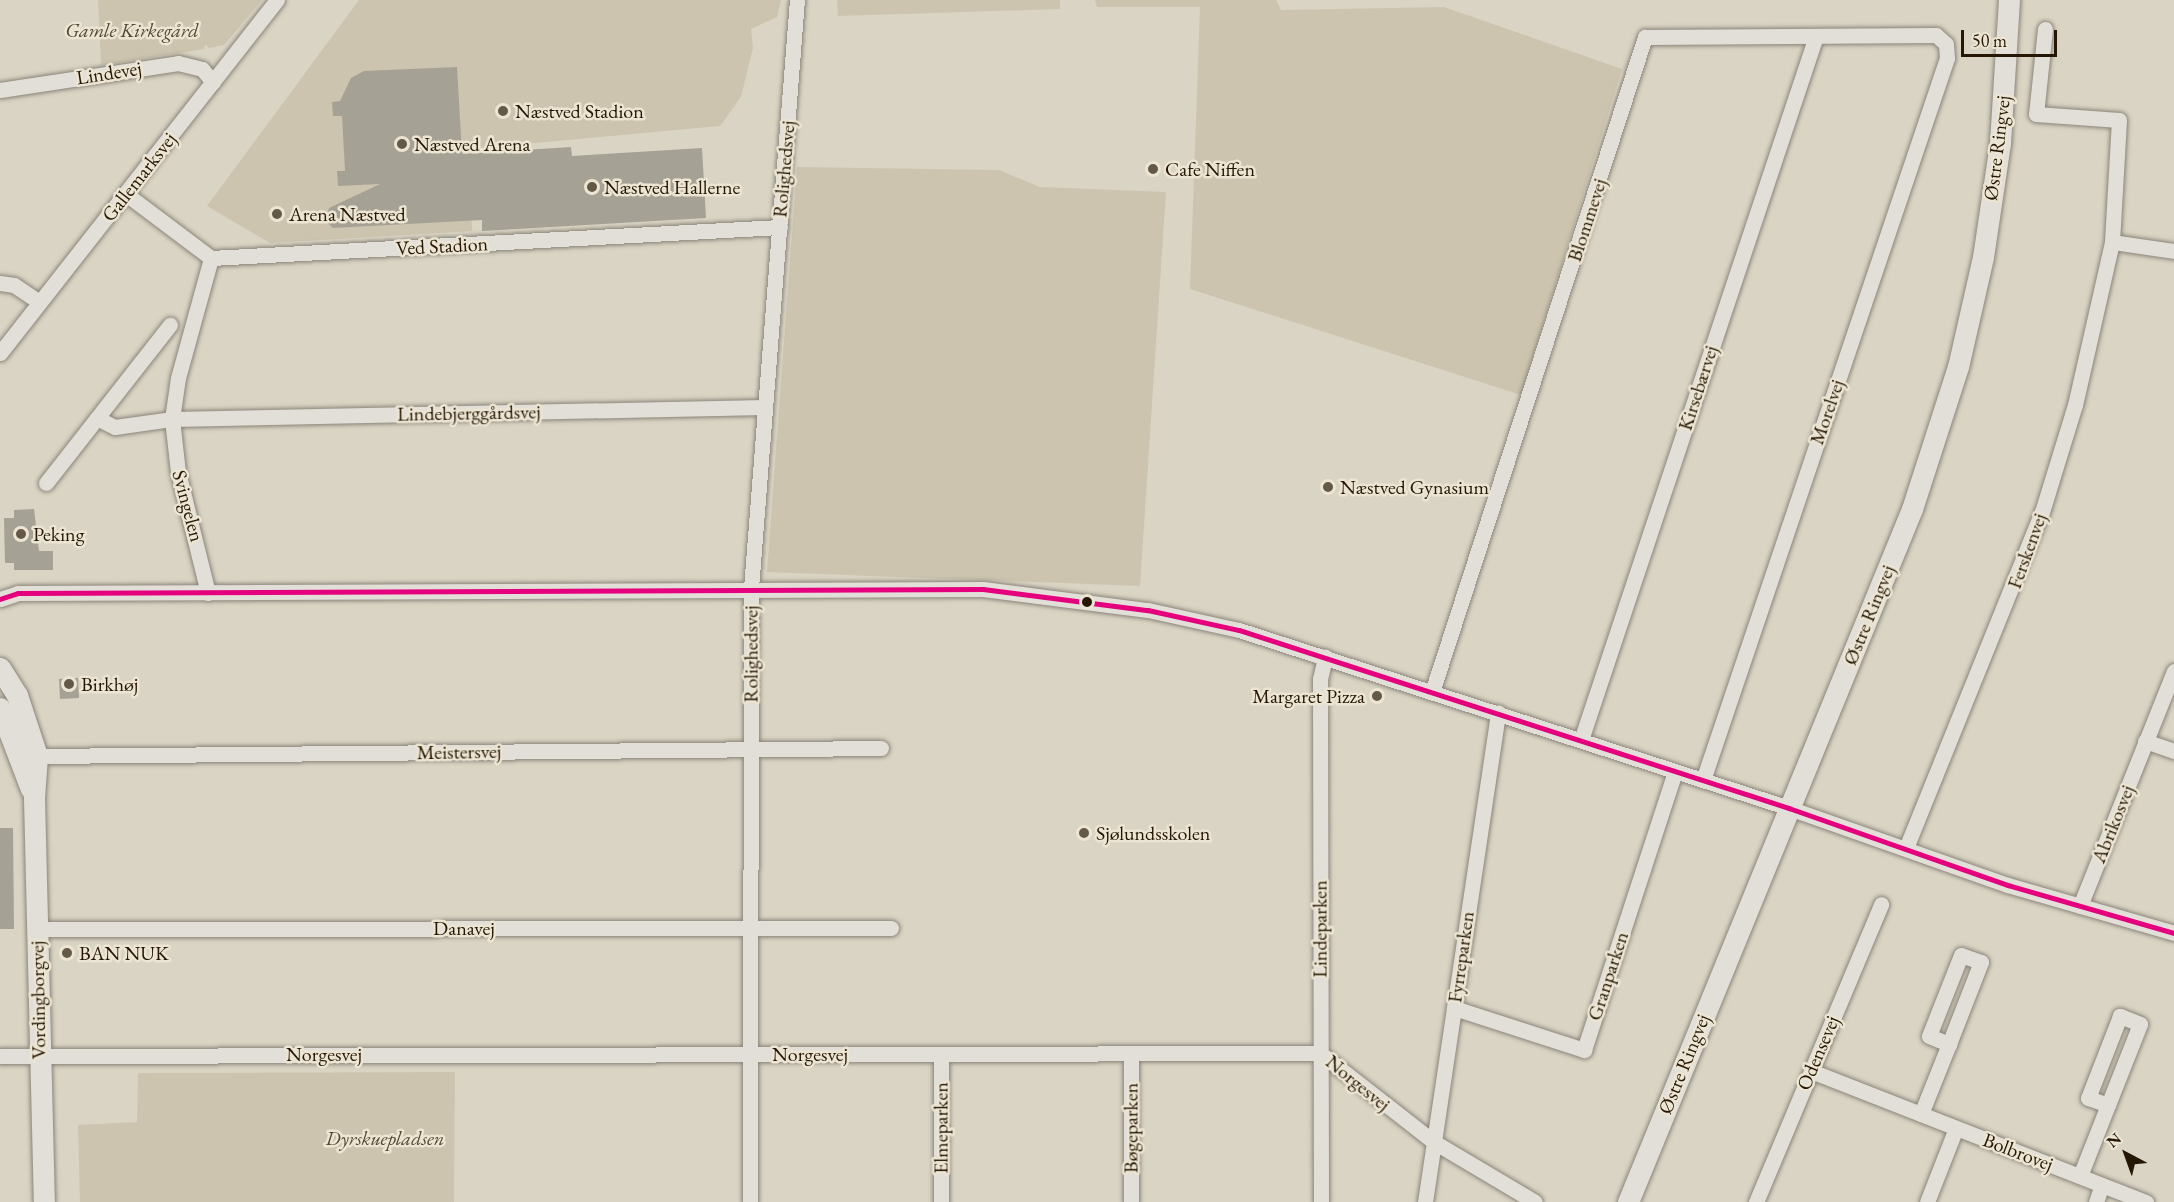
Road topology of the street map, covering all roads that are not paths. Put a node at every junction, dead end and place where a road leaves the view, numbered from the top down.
1 (277, 0) edge
2 (796, 0) edge
3 (2009, 0) edge
4 (2045, 29) dead end
5 (1816, 36) junction
6 (1947, 44) joint
7 (213, 82) junction
8 (0, 90) edge
9 (126, 194) junction
10 (780, 227) junction
11 (2112, 242) junction
12 (2174, 251) edge
13 (212, 258) junction
14 (0, 283) edge
15 (39, 302) junction
16 (170, 325) dead end
17 (0, 352) edge
18 (765, 407) junction
19 (97, 418) junction
20 (172, 419) junction
21 (46, 483) dead end
22 (751, 588) junction
23 (208, 593) junction
24 (0, 598) edge
25 (1325, 657) junction
26 (0, 668) edge
27 (2174, 671) edge
28 (1432, 692) junction
29 (0, 708) edge
30 (1498, 712) junction
31 (1581, 740) junction
32 (2145, 741) junction
33 (881, 748) dead end
34 (751, 750) junction
35 (2174, 751) edge
36 (37, 756) junction
37 (1675, 771) junction
38 (1703, 780) junction
39 (34, 798) junction
40 (1789, 808) junction
41 (1906, 848) junction
42 (1881, 904) dead end
43 (2080, 906) junction
44 (750, 927) junction
45 (891, 928) dead end
46 (37, 929) junction
47 (2174, 933) edge
48 (1454, 1008) junction
49 (1949, 1044) junction
50 (1320, 1053) junction
51 (750, 1054) junction
52 (941, 1054) junction
53 (1131, 1054) junction
54 (0, 1056) edge
55 (39, 1056) junction
56 (1810, 1071) junction
57 (2108, 1105) junction
58 (1921, 1114) junction
59 (1956, 1128) junction
60 (1434, 1142) junction
61 (2080, 1176) junction
62 (2102, 1185) junction
63 (44, 1202) edge
64 (750, 1202) edge
65 (941, 1202) edge
66 (1131, 1202) edge
67 (1321, 1202) edge
68 (1425, 1202) edge
69 (1535, 1202) edge
70 (1628, 1202) edge
71 (1756, 1202) edge
72 (1927, 1202) edge
73 (2096, 1202) edge
74 (2146, 1202) edge

1 - 7 street, Gallemarksvej
2 - 10 street, Rolighedsvej
3 - 40 street, Østre Ringvej
4 - 11 street, Ferskenvej
5 - 6 street, Blommevej
5 - 28 street, Blommevej
5 - 31 street, Kirsebærvej
6 - 38 street, Morelvej
7 - 8 street, Lindevej
7 - 9 street, Gallemarksvej
9 - 13 street
9 - 15 street, Gallemarksvej
10 - 13 street, Ved Stadion
10 - 18 street, Rolighedsvej
11 - 12 street
11 - 41 street, Ferskenvej
13 - 20 street, Svingelen
14 - 15 street
15 - 17 street, Gallemarksvej
16 - 19 street
18 - 20 street, Lindebjerggårdsvej
18 - 22 street, Rolighedsvej
19 - 20 street
19 - 21 street
20 - 23 street, Svingelen
22 - 23 street
22 - 25 street
22 - 34 street, Rolighedsvej
23 - 24 street
25 - 28 street
25 - 50 street, Lindeparken
26 - 36 street, Vordingborgvej
27 - 32 street, Abrikosvej
28 - 30 street
29 - 39 street, Vordingborgvej
30 - 31 street
30 - 48 street, Fyrreparken
31 - 37 street
32 - 35 street
32 - 43 street, Abrikosvej
33 - 34 street, Meistersvej
34 - 36 street, Meistersvej
34 - 44 street, Rolighedsvej
36 - 39 street, Vordingborgvej
37 - 38 street
37 - 48 street, Granparken
38 - 40 street
39 - 46 street, Vordingborgvej
40 - 41 street
40 - 70 street, Østre Ringvej
41 - 43 street
42 - 56 street, Odensevej
43 - 47 street
44 - 45 street, Danavej
44 - 46 street, Danavej
44 - 51 street, Rolighedsvej
46 - 55 street, Vordingborgvej
48 - 60 street, Fyrreparken
49 - 49 street
49 - 58 street
50 - 53 street, Norgesvej
50 - 60 street, Norgesvej
50 - 67 street, Lindeparken
51 - 52 street, Norgesvej
51 - 55 street, Norgesvej
51 - 64 street, Rolighedsvej
52 - 53 street, Norgesvej
52 - 65 street, Elmeparken
53 - 66 street, Bøgeparken
54 - 55 street, Norgesvej
55 - 63 street, Vordingborgvej
56 - 58 street, Bolbrovej
56 - 71 street, Odensevej
57 - 57 street
57 - 61 street
58 - 59 street, Bolbrovej
59 - 61 street, Bolbrovej
59 - 72 street
60 - 68 street, Fyrreparken
60 - 69 street, Norgesvej
61 - 62 street, Bolbrovej
62 - 73 street
62 - 74 street, Bolbrovej

